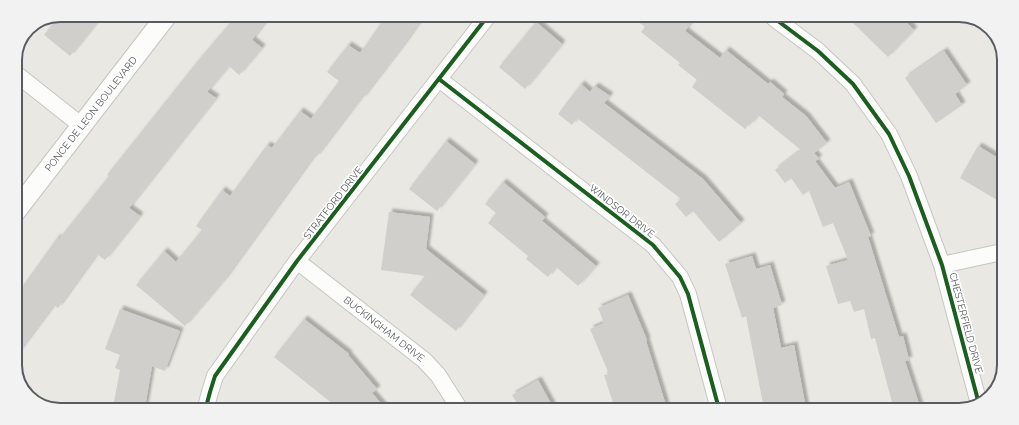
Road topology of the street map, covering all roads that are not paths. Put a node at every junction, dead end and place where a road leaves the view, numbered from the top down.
1 (162, 22) edge
2 (483, 22) edge
3 (779, 22) edge
4 (22, 79) edge
5 (439, 79) junction
6 (82, 126) junction
7 (22, 203) edge
8 (997, 253) edge
9 (296, 261) junction
10 (942, 265) junction
11 (977, 398) edge
12 (207, 403) edge
13 (456, 403) edge
14 (717, 403) edge

1 - 6 street, PONCE DE LEON BOULEVARD
2 - 5 street, STRATFORD DRIVE
3 - 10 street, CHESTERFIELD DRIVE
4 - 6 street
5 - 9 street, STRATFORD DRIVE
5 - 14 street, WINDSOR DRIVE
6 - 7 street, PONCE DE LEON BOULEVARD
8 - 10 street
9 - 12 street, STRATFORD DRIVE
9 - 13 street, BUCKINGHAM DRIVE
10 - 11 street, CHESTERFIELD DRIVE

